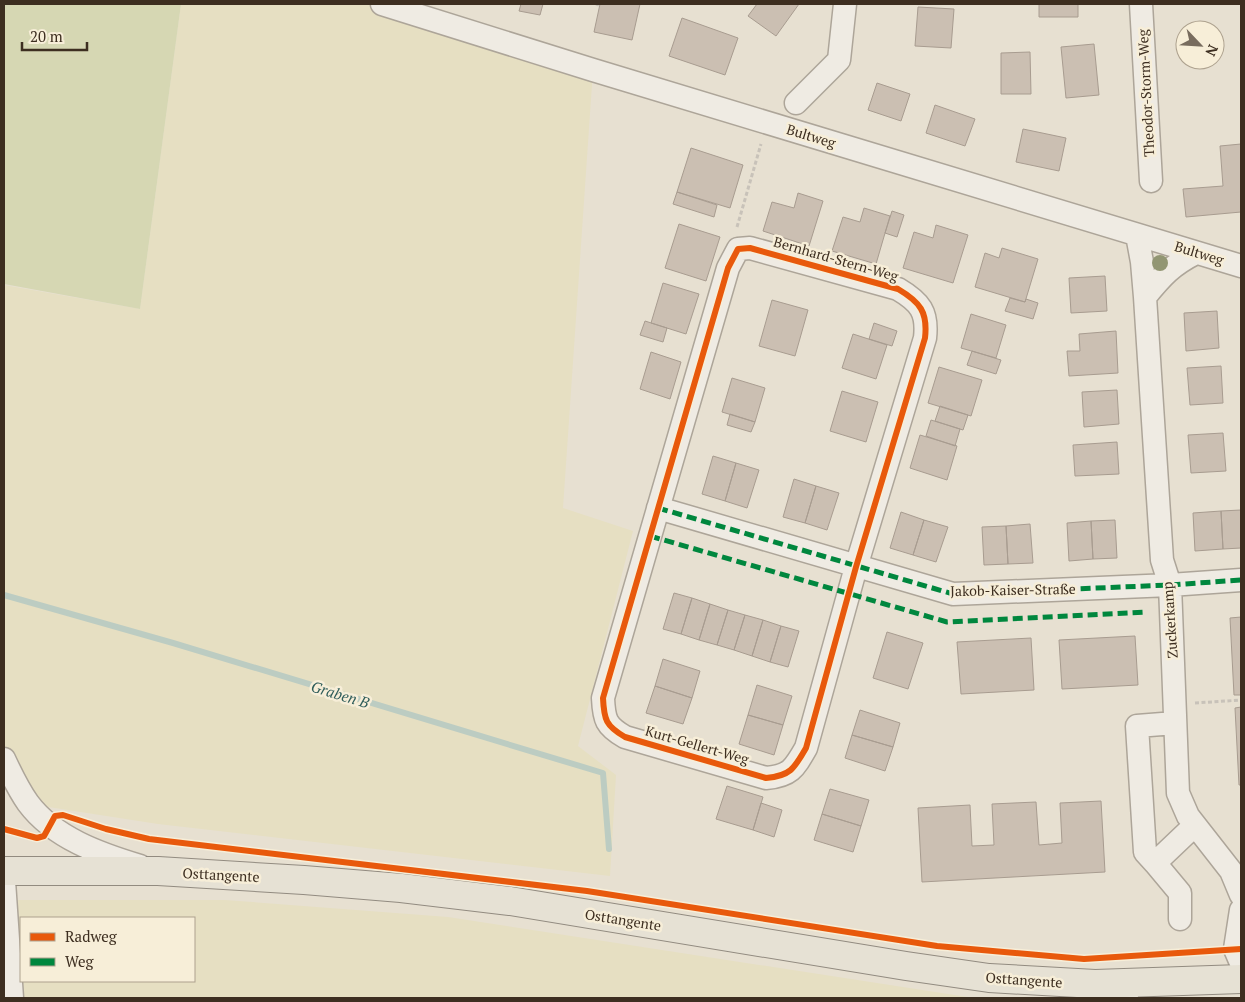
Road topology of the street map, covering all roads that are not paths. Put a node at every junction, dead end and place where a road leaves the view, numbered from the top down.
1 (382, 4) edge
2 (845, 4) edge
3 (1141, 4) edge
4 (796, 103) dead end
5 (1151, 181) dead end
6 (1137, 235) junction
7 (1196, 253) junction
8 (1241, 266) edge
9 (1145, 297) junction
10 (658, 508) junction
11 (856, 567) junction
12 (1241, 580) edge
13 (1170, 586) junction
14 (1175, 714) junction
15 (4, 759) edge
16 (1195, 826) junction
17 (1155, 863) junction
18 (4, 871) edge
19 (158, 871) junction
20 (4, 882) edge
21 (1241, 895) edge
22 (1241, 910) edge
23 (1180, 919) dead end
24 (6, 951) edge
25 (1241, 963) edge
26 (1241, 979) edge
27 (1095, 984) junction
28 (12, 998) edge
29 (1127, 998) edge

1 - 6 street, Bultweg
2 - 4 street
3 - 5 street, Theodor-Storm-Weg
6 - 7 street, Bultweg
6 - 9 street, Zuckerkamp
7 - 8 street, Bultweg
7 - 9 street
9 - 13 street, Zuckerkamp
10 - 11 street, Jakob-Kaiser-Straße
10 - 11 street, Kurt-Gellert-Weg
10 - 11 street, Bernhard-Stern-Weg
11 - 13 street, Jakob-Kaiser-Straße
12 - 13 street, Jakob-Kaiser-Straße
13 - 14 street, Zuckerkamp
14 - 16 street, Zuckerkamp
14 - 17 street
15 - 19 street
16 - 17 street
16 - 21 street, Zuckerkamp
17 - 23 street
18 - 19 main road, Osttangente
19 - 27 main road, Osttangente
20 - 24 street
22 - 25 street
24 - 28 street
26 - 27 main road, Osttangente
27 - 29 street

